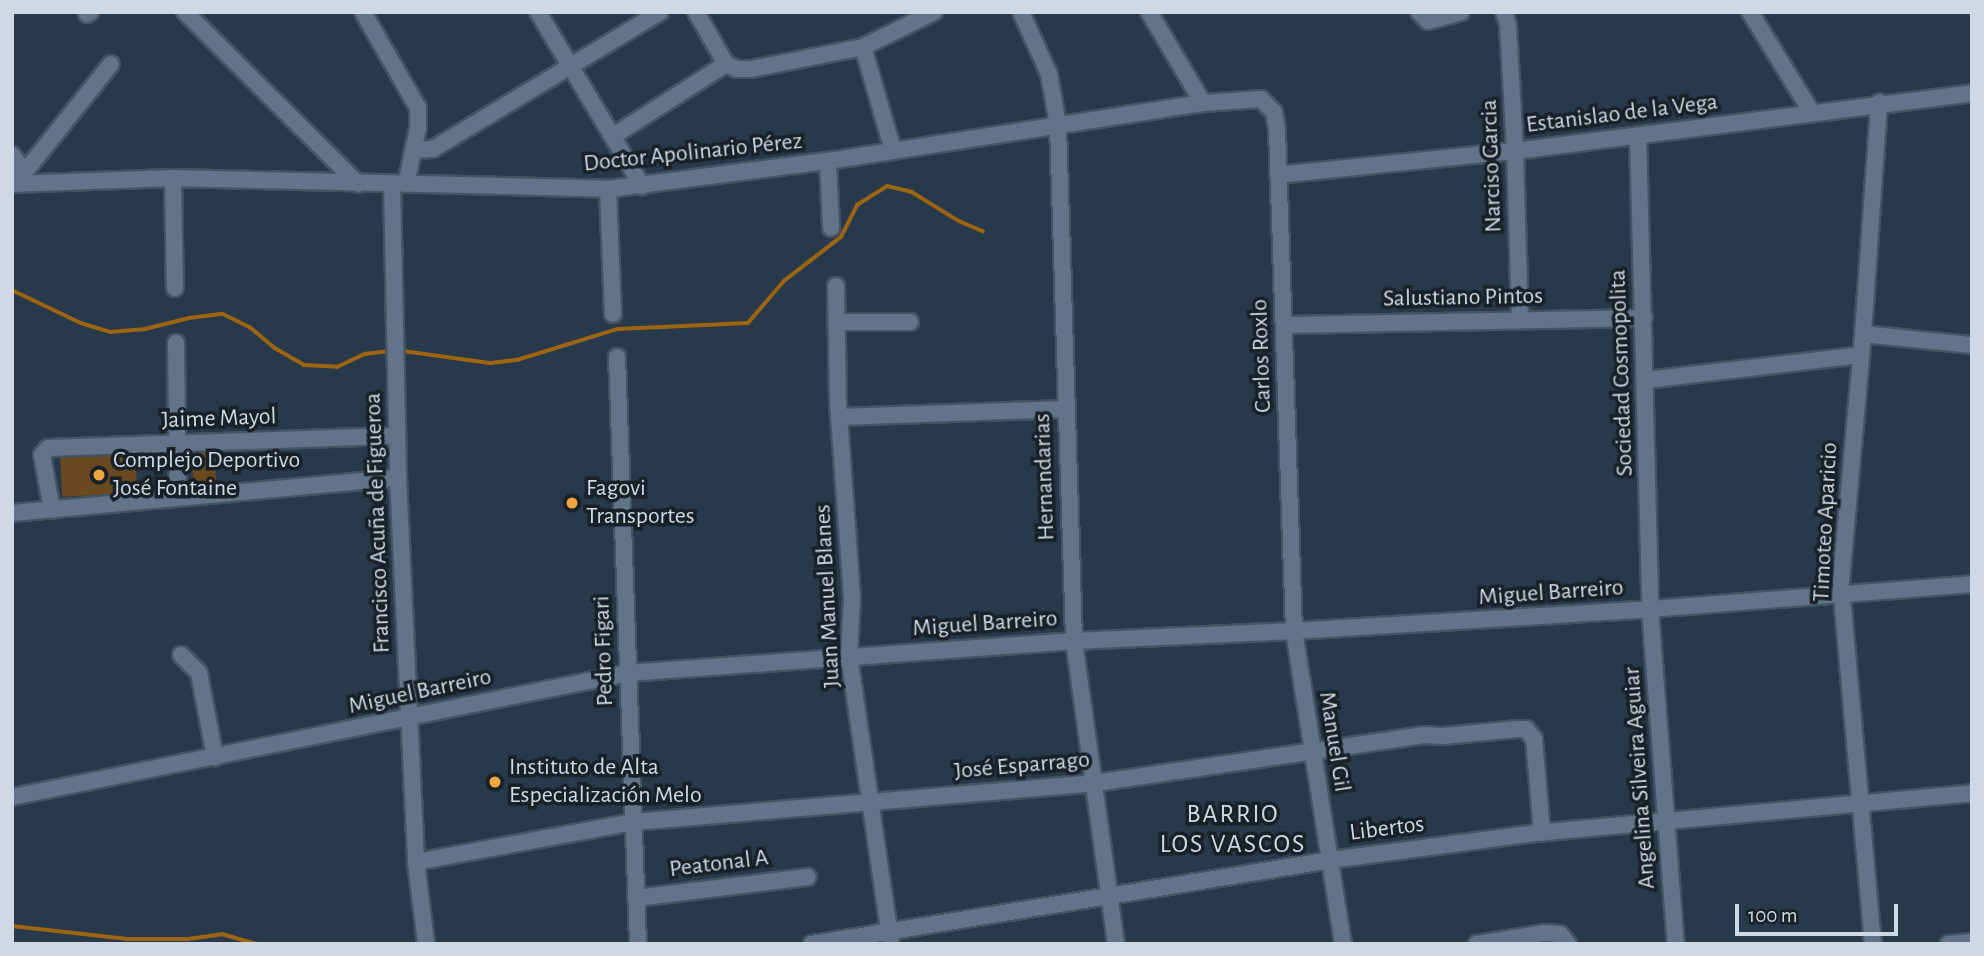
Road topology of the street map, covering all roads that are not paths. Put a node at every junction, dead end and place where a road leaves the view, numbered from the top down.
1 (185, 12) edge
2 (363, 12) edge
3 (538, 12) edge
4 (660, 12) edge
5 (696, 12) edge
6 (934, 12) edge
7 (1021, 12) edge
8 (1149, 12) edge
9 (1419, 12) edge
10 (1461, 12) edge
11 (1504, 12) edge
12 (1750, 12) edge
13 (863, 47) junction
14 (111, 64) dead end
15 (726, 64) junction
16 (571, 66) junction
17 (1972, 93) edge
18 (1247, 98) joint
19 (1203, 103) junction
20 (1879, 103) junction
21 (1811, 111) junction
22 (1058, 125) junction
23 (613, 136) junction
24 (1638, 136) junction
25 (413, 150) junction
26 (893, 150) junction
27 (1516, 151) junction
28 (12, 155) edge
29 (828, 161) junction
30 (1278, 175) junction
31 (173, 178) junction
32 (17, 179) edge
33 (358, 184) junction
34 (399, 184) junction
35 (642, 186) junction
36 (608, 189) junction
37 (831, 228) dead end
38 (836, 286) dead end
39 (175, 288) dead end
40 (614, 314) dead end
41 (1520, 318) junction
42 (1644, 318) junction
43 (837, 322) junction
44 (910, 322) dead end
45 (1284, 325) junction
46 (1863, 334) junction
47 (176, 343) dead end
48 (1972, 345) edge
49 (1861, 355) junction
50 (617, 357) dead end
51 (1646, 380) junction
52 (1065, 409) junction
53 (839, 417) junction
54 (397, 436) junction
55 (177, 442) junction
56 (398, 478) junction
57 (177, 497) junction
58 (52, 510) junction
59 (12, 513) edge
60 (1972, 584) edge
61 (1842, 595) junction
62 (1650, 609) junction
63 (1294, 631) junction
64 (1074, 641) junction
65 (181, 654) dead end
66 (849, 656) junction
67 (628, 673) junction
68 (409, 717) junction
69 (1311, 751) junction
70 (215, 757) junction
71 (1095, 783) junction
72 (1972, 793) edge
73 (12, 797) edge
74 (870, 800) junction
75 (1861, 802) junction
76 (633, 822) junction
77 (1666, 822) junction
78 (1542, 833) junction
79 (1331, 860) junction
80 (415, 862) junction
81 (808, 877) dead end
82 (1109, 894) junction
83 (636, 898) junction
84 (890, 937) edge
85 (1564, 939) edge
86 (1972, 942) edge
87 (426, 944) edge
88 (638, 944) edge
89 (812, 944) edge
90 (1116, 944) edge
91 (1343, 944) edge
92 (1477, 944) edge
93 (1676, 944) edge
94 (1873, 944) edge
95 (1949, 944) edge

1 - 33 street
2 - 25 street, Francisco Acuña de Figueroa
3 - 16 street
4 - 16 street
5 - 15 street
6 - 13 street
7 - 22 street, Hernandarias
8 - 19 street
9 - 10 street
11 - 27 street, Narciso Garcia
12 - 21 street
13 - 15 street
13 - 26 street
14 - 32 street
15 - 23 street
16 - 23 street
16 - 25 street
17 - 20 street, Estanislao de la Vega
18 - 19 street, Doctor Apolinario Pérez
18 - 30 street, Carlos Roxlo
19 - 22 street, Doctor Apolinario Pérez
20 - 21 street, Estanislao de la Vega
20 - 46 street, Timoteo Aparicio
21 - 24 street, Estanislao de la Vega
22 - 26 street, Doctor Apolinario Pérez
22 - 52 street, Hernandarias
23 - 35 street
24 - 27 street, Estanislao de la Vega
24 - 42 street, Sociedad Cosmopolita
25 - 34 street, Francisco Acuña de Figueroa
26 - 29 street, Doctor Apolinario Pérez
27 - 30 street, Estanislao de la Vega
27 - 41 street, Narciso Garcia
28 - 32 street
29 - 35 street, Doctor Apolinario Pérez
29 - 37 street
30 - 45 street, Carlos Roxlo
31 - 32 street, Doctor Apolinario Pérez
31 - 33 street, Doctor Apolinario Pérez
31 - 39 street
33 - 34 street, Doctor Apolinario Pérez
34 - 36 street, Doctor Apolinario Pérez
34 - 54 street, Francisco Acuña de Figueroa
35 - 36 street, Doctor Apolinario Pérez
36 - 40 street
38 - 43 street, Juan Manuel Blanes
41 - 42 street, Salustiano Pintos
41 - 45 street, Salustiano Pintos
42 - 51 street, Sociedad Cosmopolita
43 - 44 street
43 - 53 street, Juan Manuel Blanes
45 - 63 street, Carlos Roxlo
46 - 48 street
46 - 49 street, Timoteo Aparicio
47 - 55 street
49 - 51 street
49 - 61 street, Timoteo Aparicio
50 - 67 street, Pedro Figari
51 - 62 street, Sociedad Cosmopolita
52 - 53 street
52 - 64 street, Hernandarias
53 - 66 street, Juan Manuel Blanes
54 - 55 street, Jaime Mayol
54 - 56 street, Francisco Acuña de Figueroa
55 - 57 street
55 - 58 street, Jaime Mayol
56 - 57 street
56 - 68 street, Francisco Acuña de Figueroa
57 - 58 street
58 - 59 street
60 - 61 street, Miguel Barreiro
61 - 62 street, Miguel Barreiro
61 - 75 street, Timoteo Aparicio
62 - 63 street, Miguel Barreiro
62 - 77 street, Angelina Silveira Aguiar
63 - 64 street, Miguel Barreiro
63 - 69 street, Manuel Gil
64 - 66 street, Miguel Barreiro
64 - 71 street, Hernandarias
65 - 70 street
66 - 67 street, Miguel Barreiro
66 - 74 street, Juan Manuel Blanes
67 - 68 street, Miguel Barreiro
67 - 76 street, Pedro Figari
68 - 70 street, Miguel Barreiro
68 - 80 street, Francisco Acuña de Figueroa
69 - 71 street, José Esparrago
69 - 78 street, José Esparrago
69 - 79 street, Manuel Gil
70 - 73 street, Miguel Barreiro
71 - 74 street, José Esparrago
71 - 82 street, Hernandarias
72 - 75 street, Libertos
74 - 76 street, José Esparrago
74 - 84 street, Juan Manuel Blanes
75 - 77 street, Libertos
75 - 94 street, Timoteo Aparicio
76 - 80 street, José Esparrago
76 - 83 street, Pedro Figari
77 - 78 street, Libertos
77 - 93 street, Angelina Silveira Aguiar
78 - 79 street, Libertos
79 - 82 street, Libertos
79 - 91 street, Manuel Gil
80 - 87 street, Francisco Acuña de Figueroa
81 - 83 street, Peatonal A
82 - 84 street, Libertos
82 - 90 street, Hernandarias
83 - 88 street, Pedro Figari
84 - 89 street, Libertos
85 - 92 street
86 - 95 street

